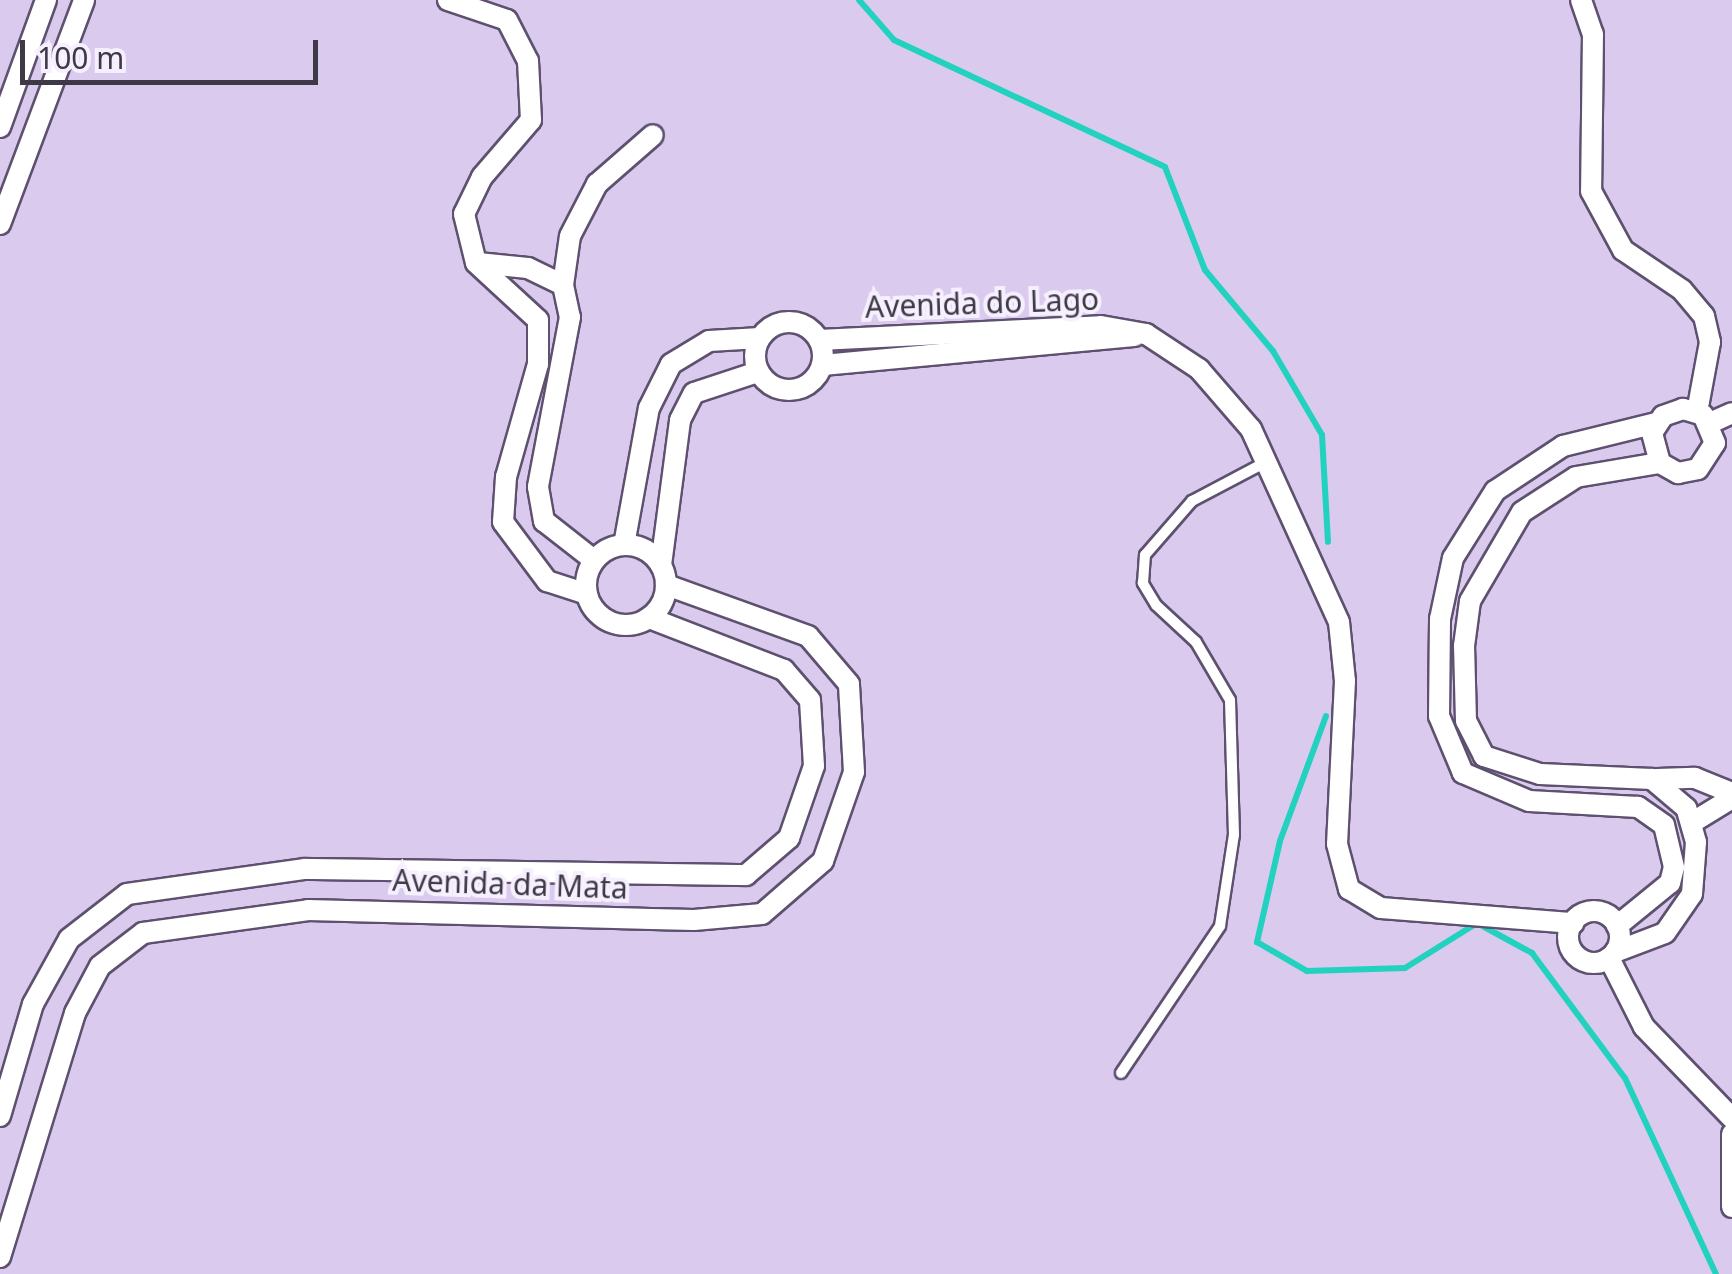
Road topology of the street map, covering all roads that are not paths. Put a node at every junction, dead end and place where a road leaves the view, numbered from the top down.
1 (46, 0) edge
2 (84, 0) edge
3 (448, 0) edge
4 (1581, 0) edge
5 (0, 127) edge
6 (653, 135) dead end
7 (0, 224) edge
8 (476, 263) junction
9 (562, 285) junction
10 (1146, 334) junction
11 (760, 338) junction
12 (819, 340) junction
13 (822, 365) junction
14 (758, 372) junction
15 (1732, 414) edge
16 (1704, 418) junction
17 (1656, 424) junction
18 (1722, 452) edge
19 (1267, 461) junction
20 (1660, 463) junction
21 (624, 544) junction
22 (594, 560) junction
23 (664, 576) junction
24 (586, 594) junction
25 (649, 618) junction
26 (1652, 779) junction
27 (1732, 795) edge
28 (1693, 822) junction
29 (1573, 923) junction
30 (1617, 926) junction
31 (1612, 955) junction
32 (1121, 1072) dead end
33 (0, 1116) edge
34 (1732, 1118) edge
35 (1732, 1134) edge
36 (1732, 1207) edge
37 (0, 1258) edge

1 - 5 street
2 - 7 street
3 - 8 street
4 - 16 street
6 - 9 street
8 - 9 street
8 - 24 street
9 - 22 street
10 - 12 street, Avenida do Lago
10 - 13 street, Avenida do Lago
10 - 19 street, Avenida do Lago
11 - 12 street
11 - 14 street
11 - 21 street
12 - 13 street
13 - 14 street
14 - 23 street
15 - 16 street
16 - 17 street
16 - 18 street
17 - 20 street
17 - 30 street
18 - 20 street
19 - 29 street, Avenida do Lago
19 - 32 lane
20 - 26 street
21 - 22 street
21 - 23 street
22 - 24 street
23 - 25 street
23 - 37 street, Avenida da Mata
24 - 25 street
25 - 33 street, Avenida da Mata
26 - 27 street
26 - 28 street
27 - 28 street
28 - 31 street
29 - 30 street, Avenida do Lago
29 - 31 street
30 - 31 street
31 - 34 street
35 - 36 street

